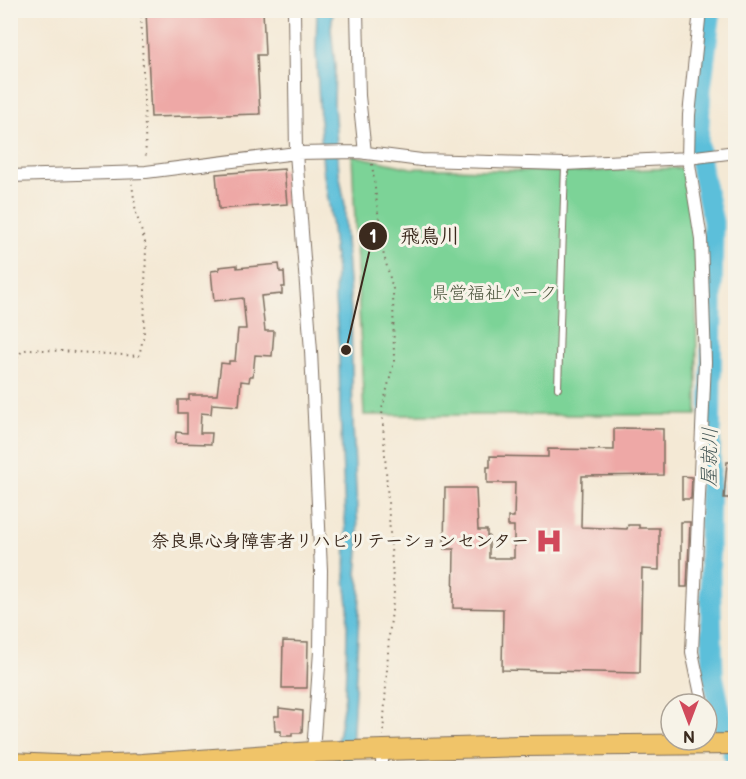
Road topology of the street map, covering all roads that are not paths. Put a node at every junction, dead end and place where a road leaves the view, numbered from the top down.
1 (294, 10) edge
2 (357, 10) edge
3 (700, 10) edge
4 (735, 152) edge
5 (300, 153) junction
6 (365, 153) junction
7 (695, 157) junction
8 (565, 164) junction
9 (10, 176) edge
10 (558, 388) dead end
11 (700, 692) edge
12 (719, 744) edge
13 (735, 744) edge
14 (659, 745) edge
15 (316, 752) junction
16 (380, 757) edge
17 (17, 765) edge
18 (142, 766) edge
19 (80, 767) edge

1 - 5 street
2 - 6 street
3 - 7 street
4 - 7 street
5 - 6 street
5 - 9 street
5 - 15 street
6 - 8 street
7 - 8 street
7 - 11 street
8 - 10 lane
12 - 13 main road
14 - 16 main road
15 - 16 main road
15 - 18 main road
17 - 19 main road
18 - 19 main road

